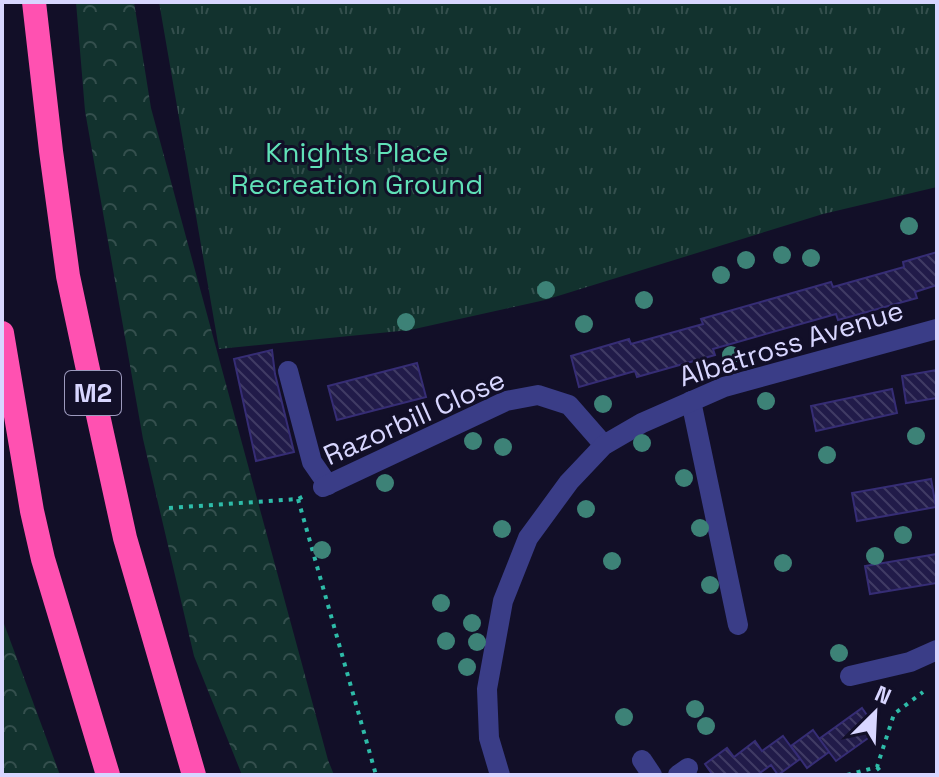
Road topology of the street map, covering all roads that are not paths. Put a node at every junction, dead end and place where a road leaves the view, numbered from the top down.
1 (34, 2) edge
2 (937, 329) edge
3 (2, 333) edge
4 (288, 371) dead end
5 (691, 401) junction
6 (604, 445) junction
7 (738, 625) dead end
8 (937, 650) edge
9 (850, 676) dead end
10 (108, 775) edge
11 (194, 775) edge
12 (500, 775) edge

1 - 11 highway, M2
2 - 5 street, Albatross Avenue
3 - 10 highway
4 - 6 street, Razorbill Close
5 - 6 street, Albatross Avenue
5 - 7 street
6 - 12 street, Albatross Avenue
8 - 9 street

